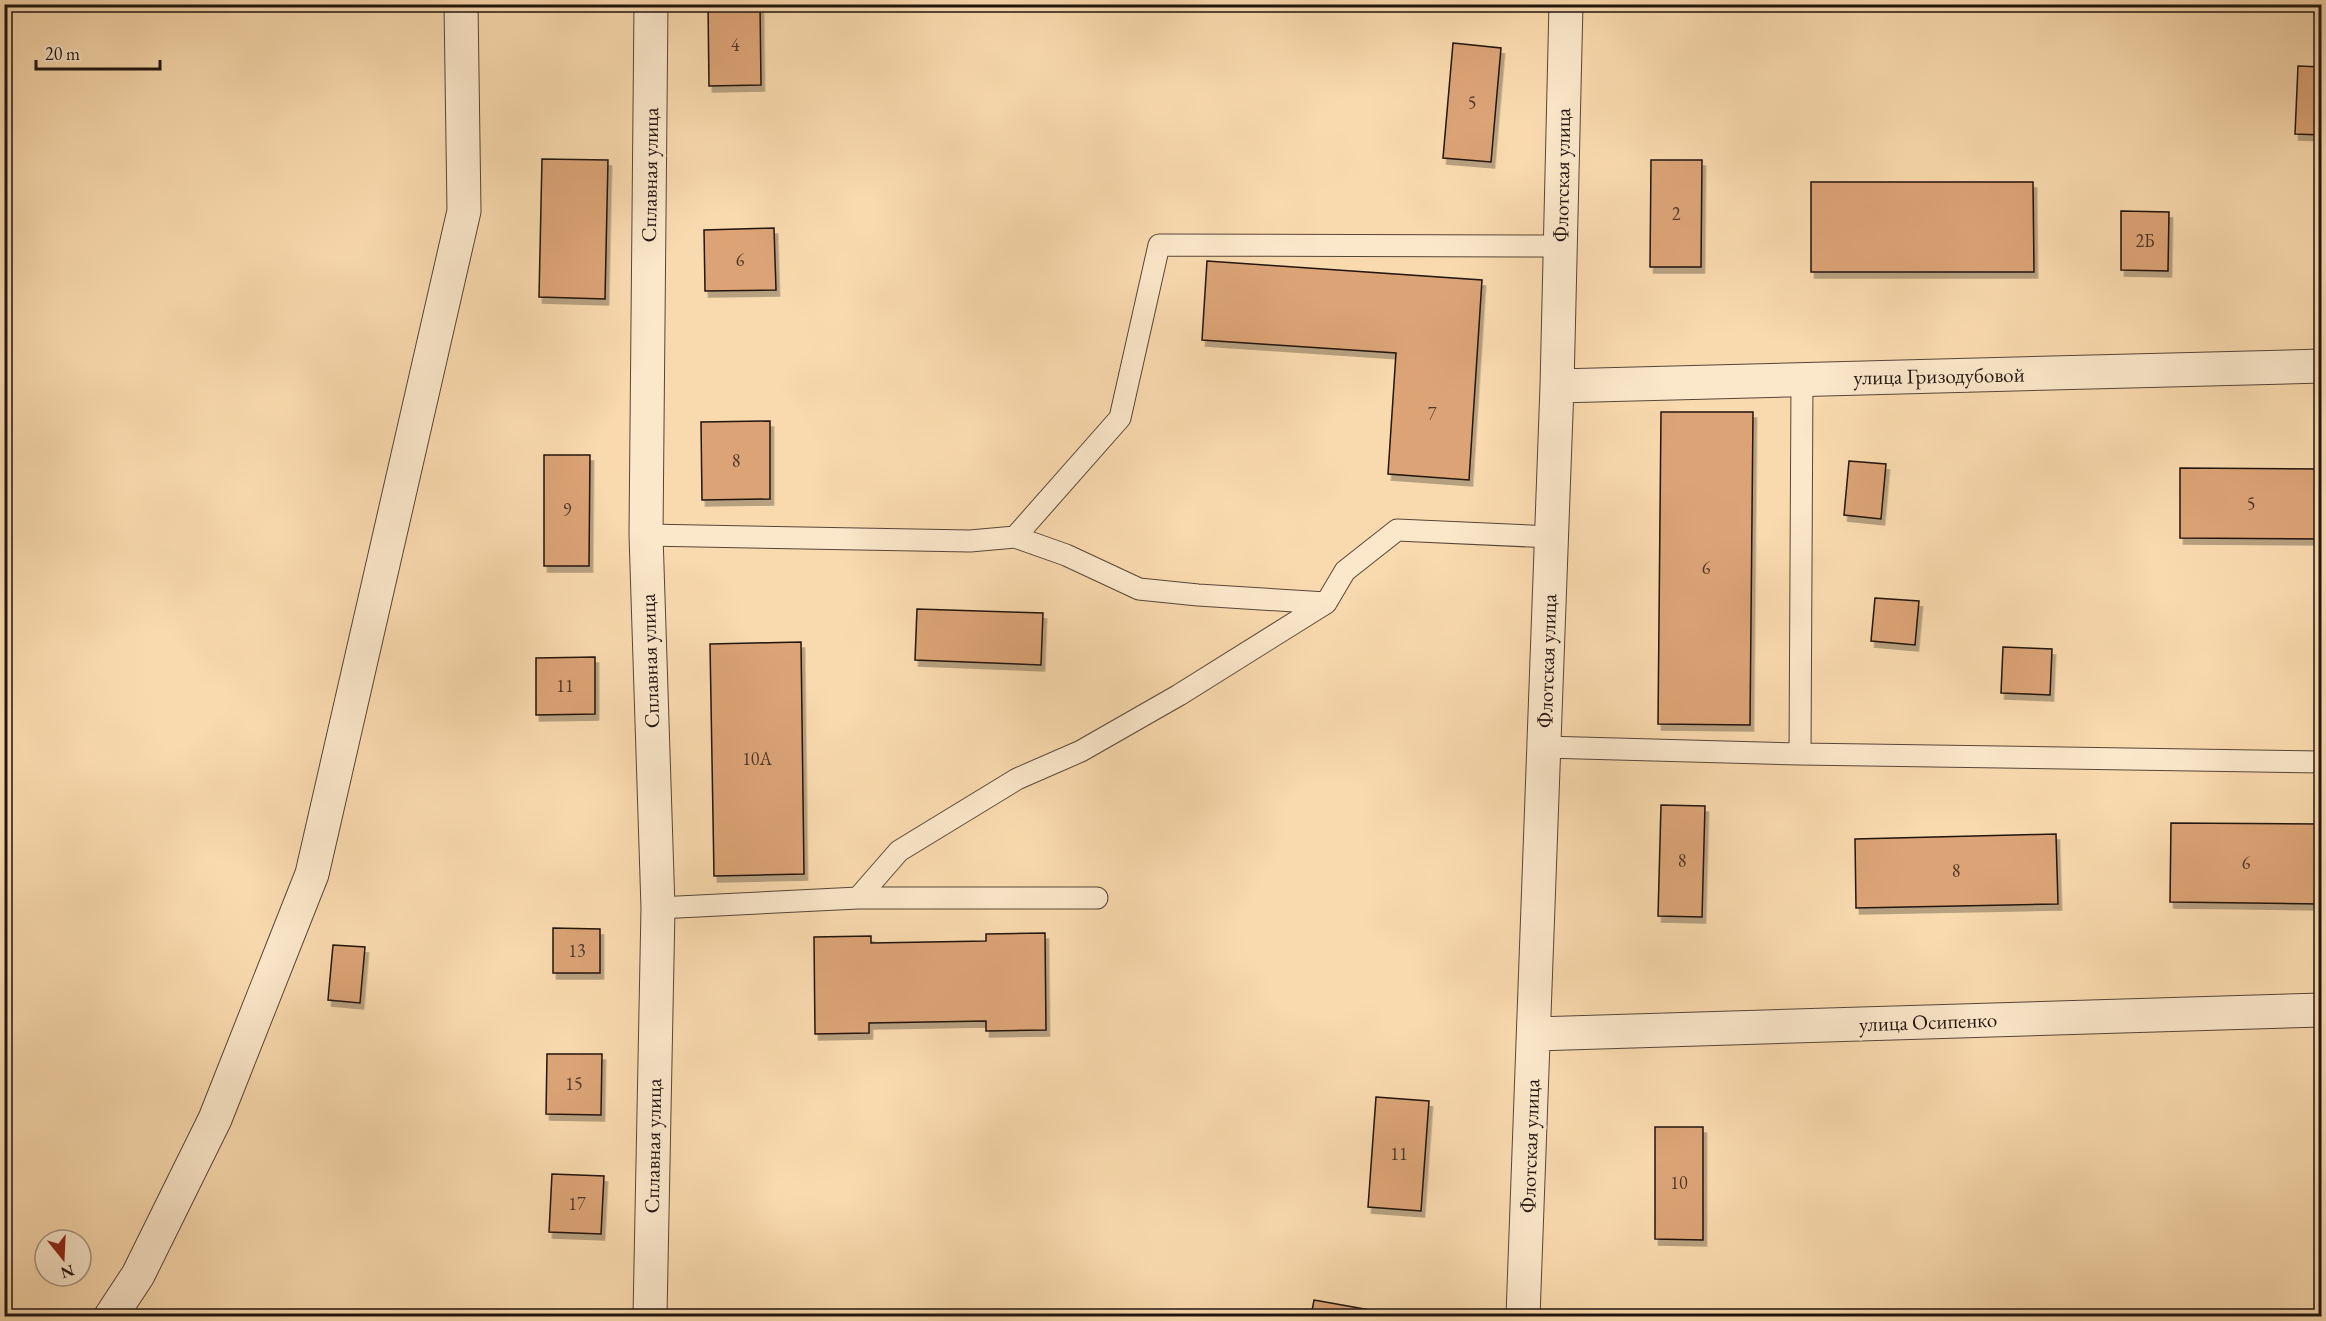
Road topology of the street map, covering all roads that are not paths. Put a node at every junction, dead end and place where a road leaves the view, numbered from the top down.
1 (461, 4) edge
2 (651, 4) edge
3 (1566, 4) edge
4 (1560, 246) junction
5 (2322, 366) edge
6 (1802, 380) junction
7 (1557, 386) junction
8 (646, 535) junction
9 (1014, 537) junction
10 (1551, 537) junction
11 (1326, 603) junction
12 (1545, 747) junction
13 (1800, 754) junction
14 (2322, 762) edge
15 (858, 898) junction
16 (1096, 898) dead end
17 (658, 908) junction
18 (2322, 1010) edge
19 (1535, 1034) junction
20 (111, 1317) edge
21 (650, 1317) edge
22 (1523, 1317) edge

1 - 20 street
2 - 8 street, Сплавная улица
3 - 4 street, Флотская улица
4 - 7 street, Флотская улица
4 - 9 lane
5 - 6 street, улица Гризодубовой
6 - 7 street, улица Гризодубовой
6 - 13 lane
7 - 10 street, Флотская улица
8 - 9 lane
8 - 17 street, Сплавная улица
9 - 11 lane
10 - 11 lane
10 - 12 street, Флотская улица
11 - 15 lane
12 - 13 lane
12 - 19 street, Флотская улица
13 - 14 lane
15 - 16 lane
15 - 17 lane
17 - 21 street, Сплавная улица
18 - 19 street, улица Осипенко
19 - 22 street, Флотская улица

